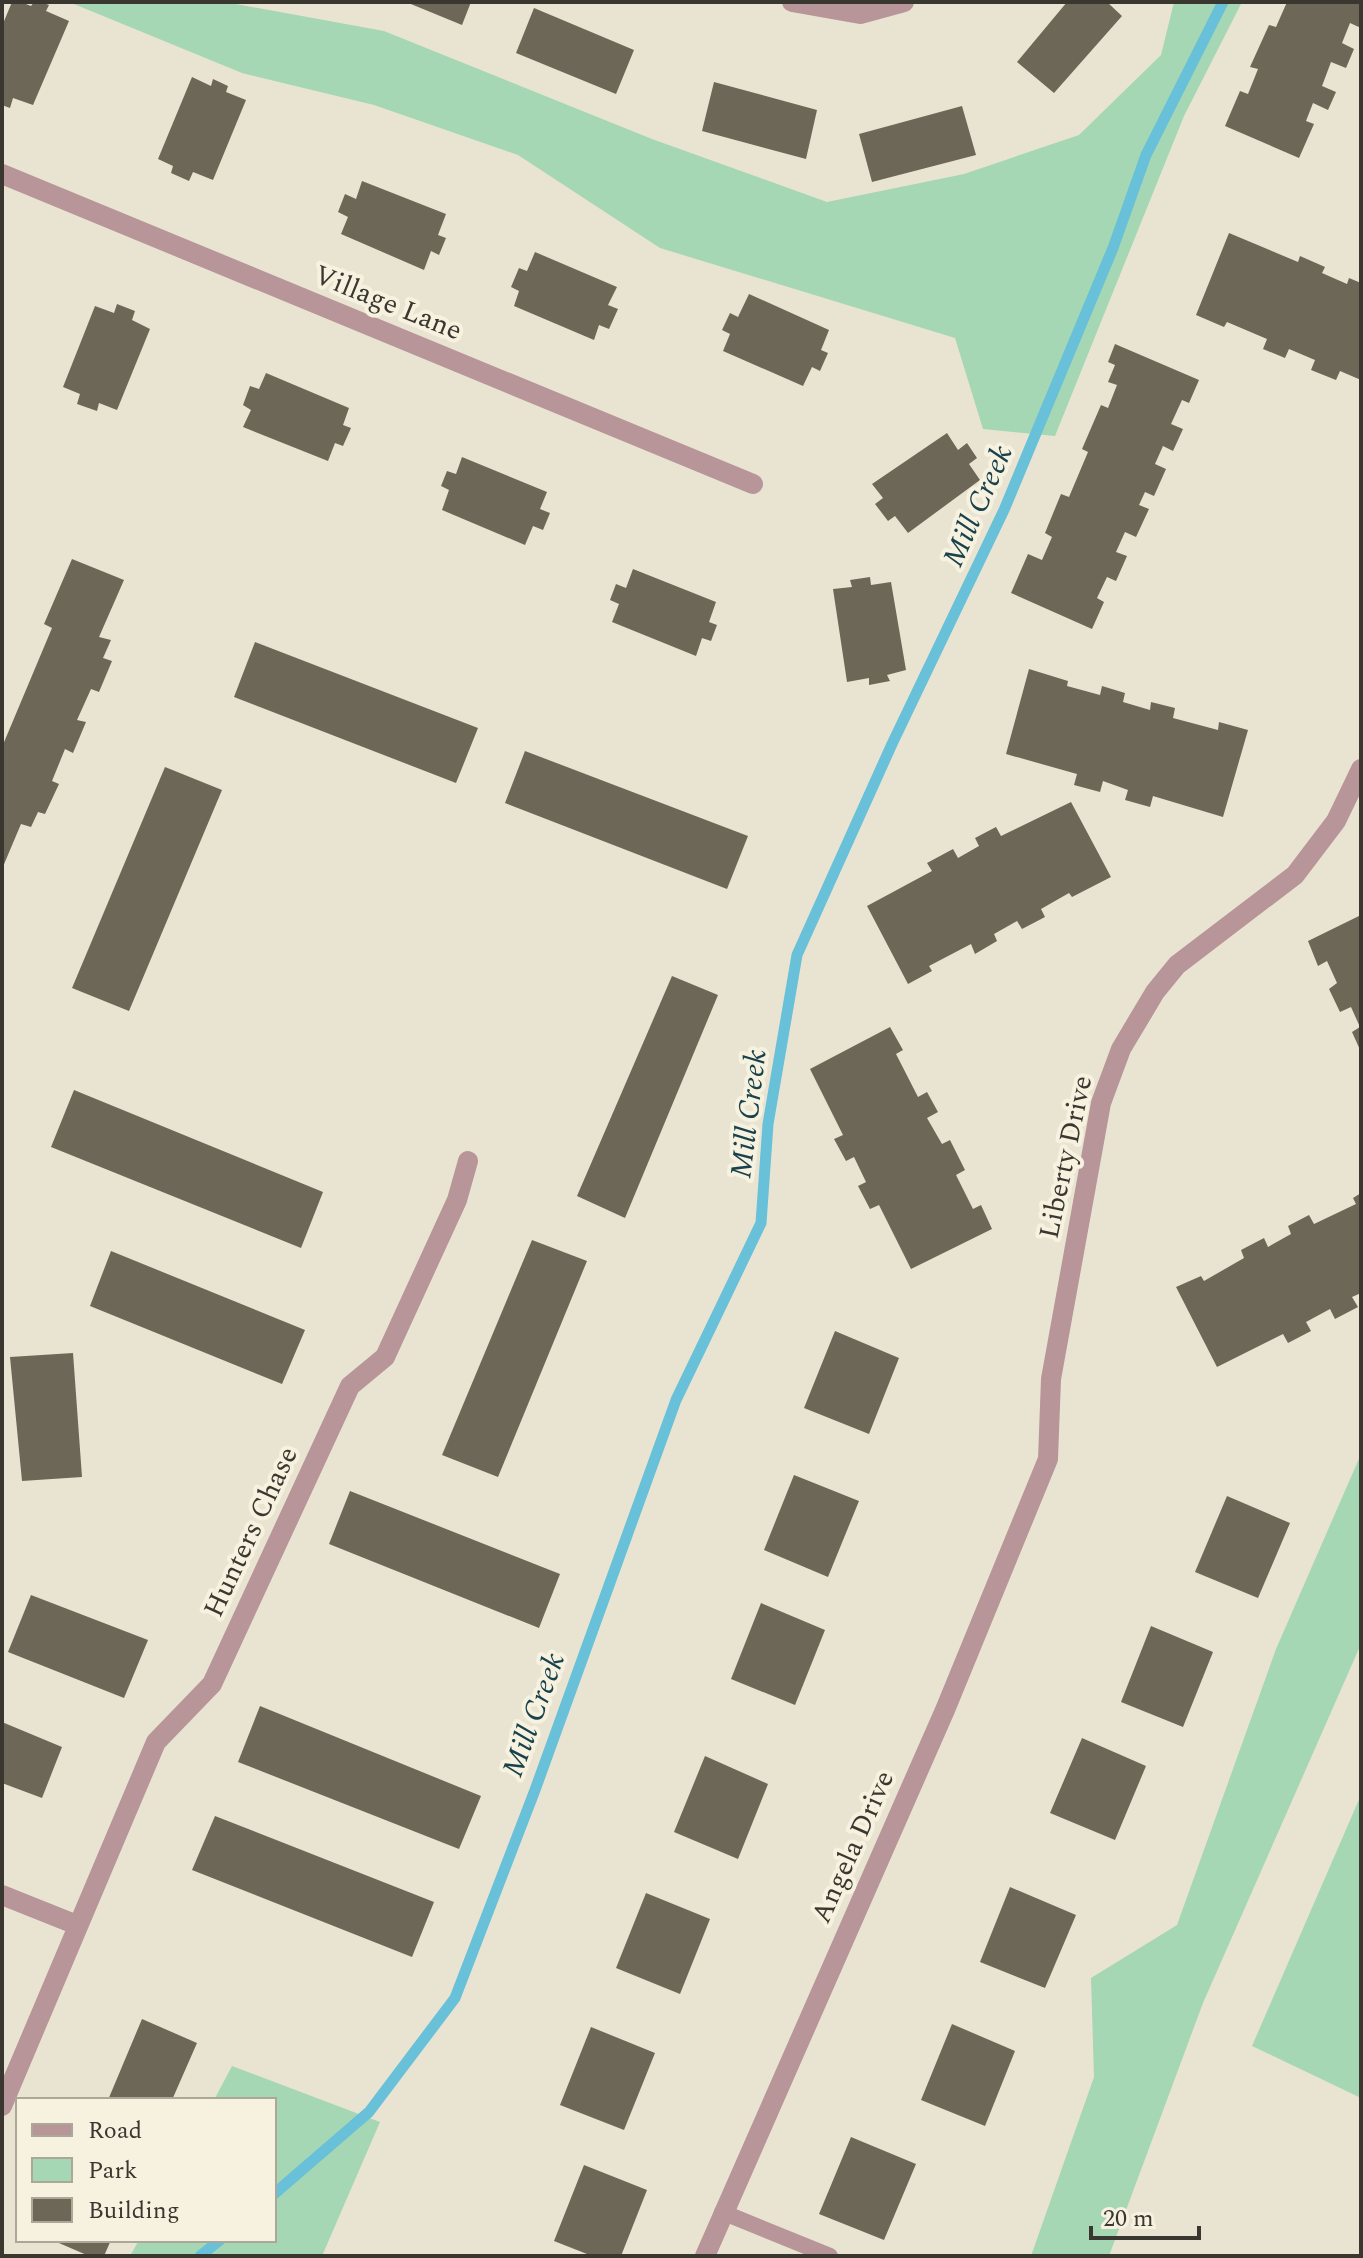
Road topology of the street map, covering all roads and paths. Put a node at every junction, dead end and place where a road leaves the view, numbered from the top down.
1 (792, 2) edge
2 (904, 2) edge
3 (2, 174) edge
4 (753, 484) dead end
5 (1361, 769) edge
6 (468, 1161) dead end
7 (1048, 1459) joint
8 (2, 1895) edge
9 (77, 1925) junction
10 (2, 2106) edge
11 (722, 2212) junction
12 (705, 2256) edge
13 (830, 2256) edge

1 - 2 street
3 - 4 street, Village Lane
5 - 7 street, Liberty Drive
6 - 9 street, Hunters Chase
7 - 11 street, Angela Drive
8 - 9 street
9 - 10 street, Hunters Chase
11 - 12 street, Angela Drive
11 - 13 lane

